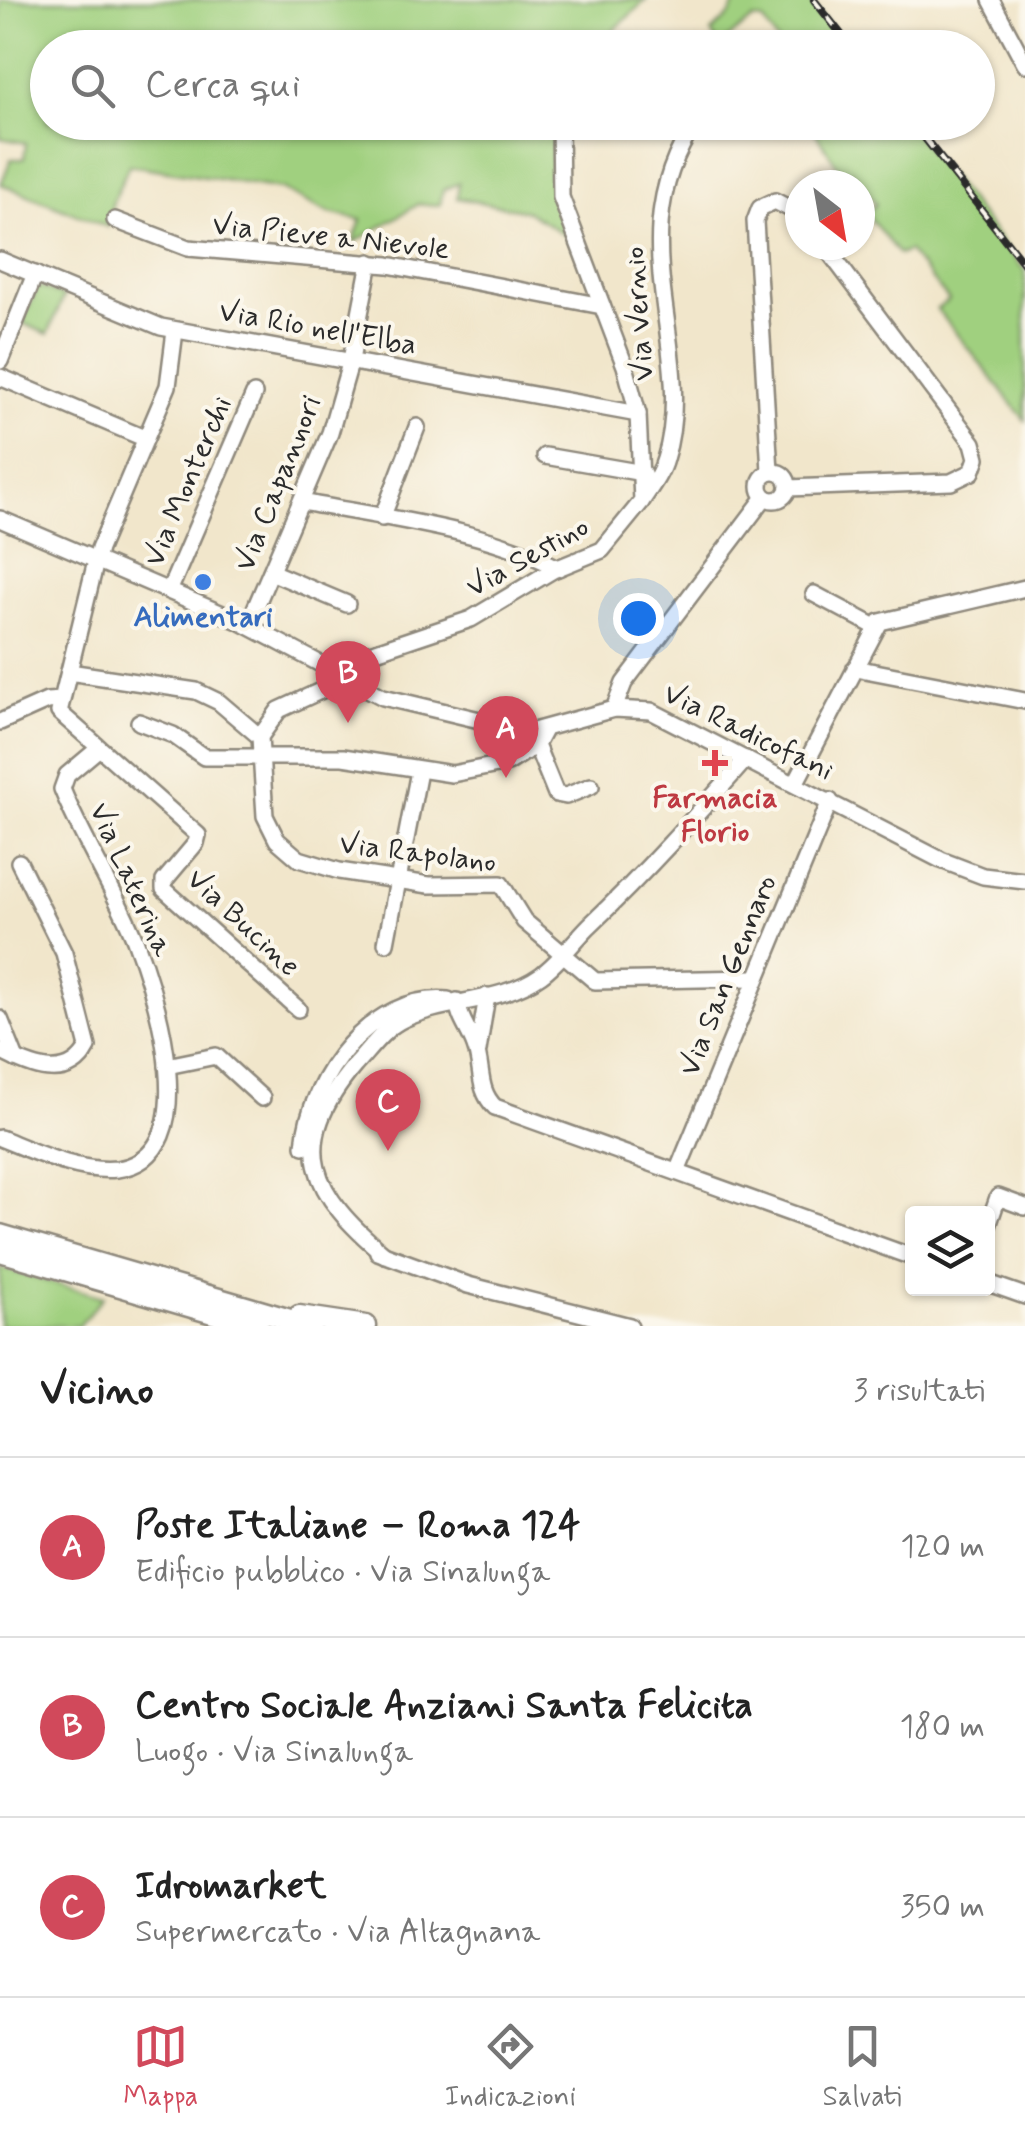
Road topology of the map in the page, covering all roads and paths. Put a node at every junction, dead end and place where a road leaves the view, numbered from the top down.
1 (992, 0) edge
2 (1025, 64) edge
3 (560, 140) edge
4 (686, 140) edge
5 (785, 206) edge
6 (115, 220) dead end
7 (0, 260) edge
8 (835, 260) edge
9 (370, 262) junction
10 (35, 274) junction
11 (602, 306) junction
12 (175, 331) junction
13 (351, 360) junction
14 (0, 361) edge
15 (0, 377) edge
16 (254, 394) dead end
17 (638, 414) junction
18 (417, 428) dead end
19 (144, 438) junction
20 (545, 456) dead end
21 (770, 471) junction
22 (643, 473) junction
23 (788, 488) junction
24 (764, 497) junction
25 (642, 501) junction
26 (302, 502) junction
27 (382, 518) junction
28 (0, 519) edge
29 (96, 559) junction
30 (558, 568) junction
31 (271, 572) junction
32 (1025, 588) edge
33 (170, 590) junction
34 (814, 594) dead end
35 (347, 604) dead end
36 (248, 626) junction
37 (876, 627) junction
38 (855, 668) junction
39 (69, 672) junction
40 (344, 680) junction
41 (62, 700) junction
42 (1025, 701) edge
43 (614, 709) junction
44 (0, 722) edge
45 (140, 722) dead end
46 (260, 737) junction
47 (539, 738) junction
48 (98, 749) junction
49 (260, 756) junction
50 (746, 759) junction
51 (418, 771) junction
52 (795, 784) junction
53 (591, 786) dead end
54 (830, 801) junction
55 (19, 862) dead end
56 (397, 880) junction
57 (1025, 882) edge
58 (386, 943) dead end
59 (561, 957) junction
60 (754, 978) junction
61 (487, 996) junction
62 (457, 1000) junction
63 (298, 1009) dead end
64 (0, 1019) edge
65 (381, 1025) junction
66 (0, 1051) edge
67 (478, 1053) junction
68 (16, 1059) junction
69 (166, 1066) junction
70 (262, 1098) dead end
71 (0, 1138) edge
72 (677, 1172) junction
73 (995, 1206) edge
74 (1025, 1207) edge
75 (0, 1235) edge
76 (0, 1251) edge
77 (905, 1254) edge
78 (385, 1255) junction
79 (995, 1285) edge
80 (1025, 1296) edge
81 (252, 1321) edge
82 (311, 1326) edge
83 (366, 1326) edge
84 (630, 1326) edge

1 - 2 street
3 - 11 street
4 - 25 street, Via Vernio
5 - 21 street
6 - 9 street, Via Pieve a Nievole
7 - 10 street, Via Rio nell'Elba
8 - 23 street
9 - 11 street, Via Pieve a Nievole
9 - 13 street, Via Capannori
10 - 12 street, Via Rio nell'Elba
10 - 14 street
11 - 17 street
12 - 13 street, Via Rio nell'Elba
12 - 19 street
13 - 17 street, Via Rio nell'Elba
13 - 26 street, Via Capannori
15 - 19 street
16 - 33 street, Via Monterchi
17 - 22 street
18 - 27 street
19 - 29 street
20 - 22 street
21 - 23 street
21 - 24 street
22 - 25 street
23 - 24 street
24 - 43 street
25 - 30 street, Via Sestino
26 - 27 street
26 - 31 street, Via Capannori
27 - 30 street
28 - 29 street, Via Radicofani
29 - 33 street, Via Radicofani
29 - 39 street
30 - 40 street, Via Sestino
31 - 35 street
31 - 36 street, Via Capannori
32 - 37 street
33 - 36 street, Via Radicofani
34 - 37 street
36 - 40 street, Via Radicofani
37 - 38 street
38 - 42 street
38 - 52 street
39 - 41 street
39 - 46 street
40 - 46 street
40 - 47 street, Via Radicofani
41 - 44 street
41 - 48 street
43 - 47 street, Via Radicofani
43 - 50 street, Via Radicofani
45 - 49 street
46 - 49 street, Via Rapolano
47 - 51 street
47 - 53 street
48 - 63 street, Via Bucine
48 - 69 street, Via Laterina
49 - 51 street
49 - 56 street, Via Rapolano
50 - 52 street, Via Radicofani
50 - 59 street
51 - 56 street
52 - 54 street, Via Radicofani
54 - 57 street, Via Radicofani
54 - 60 street, Via San Gennaro
55 - 68 street
56 - 58 street
56 - 59 street, Via Rapolano
59 - 60 street, Via Rapolano
59 - 61 street
60 - 72 street, Via San Gennaro
61 - 62 street
61 - 67 street
62 - 65 street
62 - 67 street
64 - 68 street
65 - 78 street
65 - 78 street
66 - 68 street
67 - 72 street
69 - 70 street
69 - 71 street, Via Laterina
72 - 77 street
73 - 74 street
75 - 81 main road
76 - 81 main road
78 - 84 street
79 - 80 street
81 - 82 main road
81 - 83 main road

